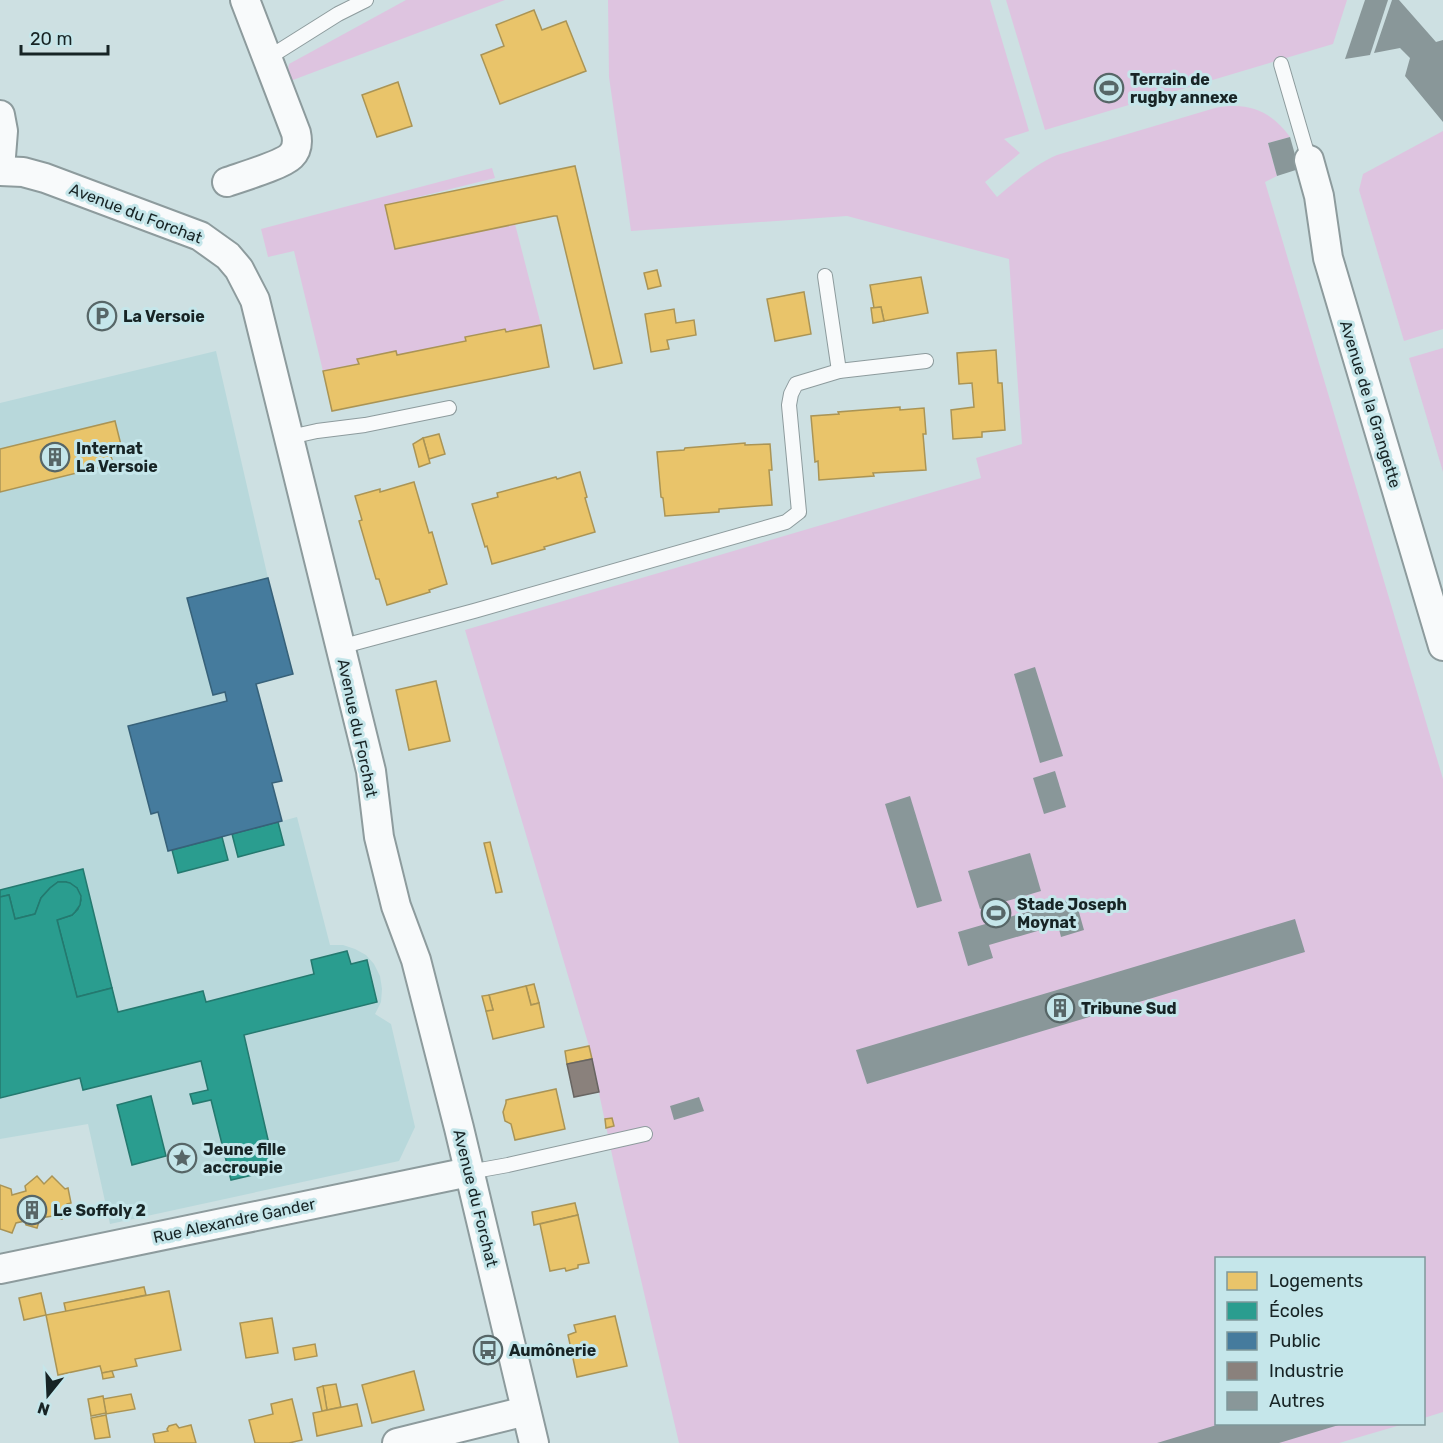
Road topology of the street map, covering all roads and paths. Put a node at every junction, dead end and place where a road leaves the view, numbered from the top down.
1 (245, 0) edge
2 (366, 0) edge
3 (268, 58) junction
4 (1281, 64) dead end
5 (0, 115) edge
6 (1309, 160) joint
7 (0, 170) edge
8 (227, 182) dead end
9 (825, 276) dead end
10 (926, 361) dead end
11 (839, 371) junction
12 (449, 408) dead end
13 (290, 437) junction
14 (1443, 646) edge
15 (340, 647) junction
16 (645, 1134) dead end
17 (469, 1172) junction
18 (0, 1269) edge
19 (526, 1412) junction
20 (397, 1443) edge
21 (534, 1443) edge

1 - 3 street
2 - 3 lane
3 - 8 street
4 - 6 lane
5 - 7 street
6 - 14 street, Avenue de la Grangette
7 - 13 street, Avenue du Forchat
9 - 11 lane
10 - 11 lane
11 - 15 lane
12 - 13 lane
13 - 15 street, Avenue du Forchat
15 - 17 street, Avenue du Forchat
16 - 17 lane
17 - 18 street, Rue Alexandre Gander
17 - 19 street, Avenue du Forchat
19 - 20 street
19 - 21 street, Avenue du Forchat

